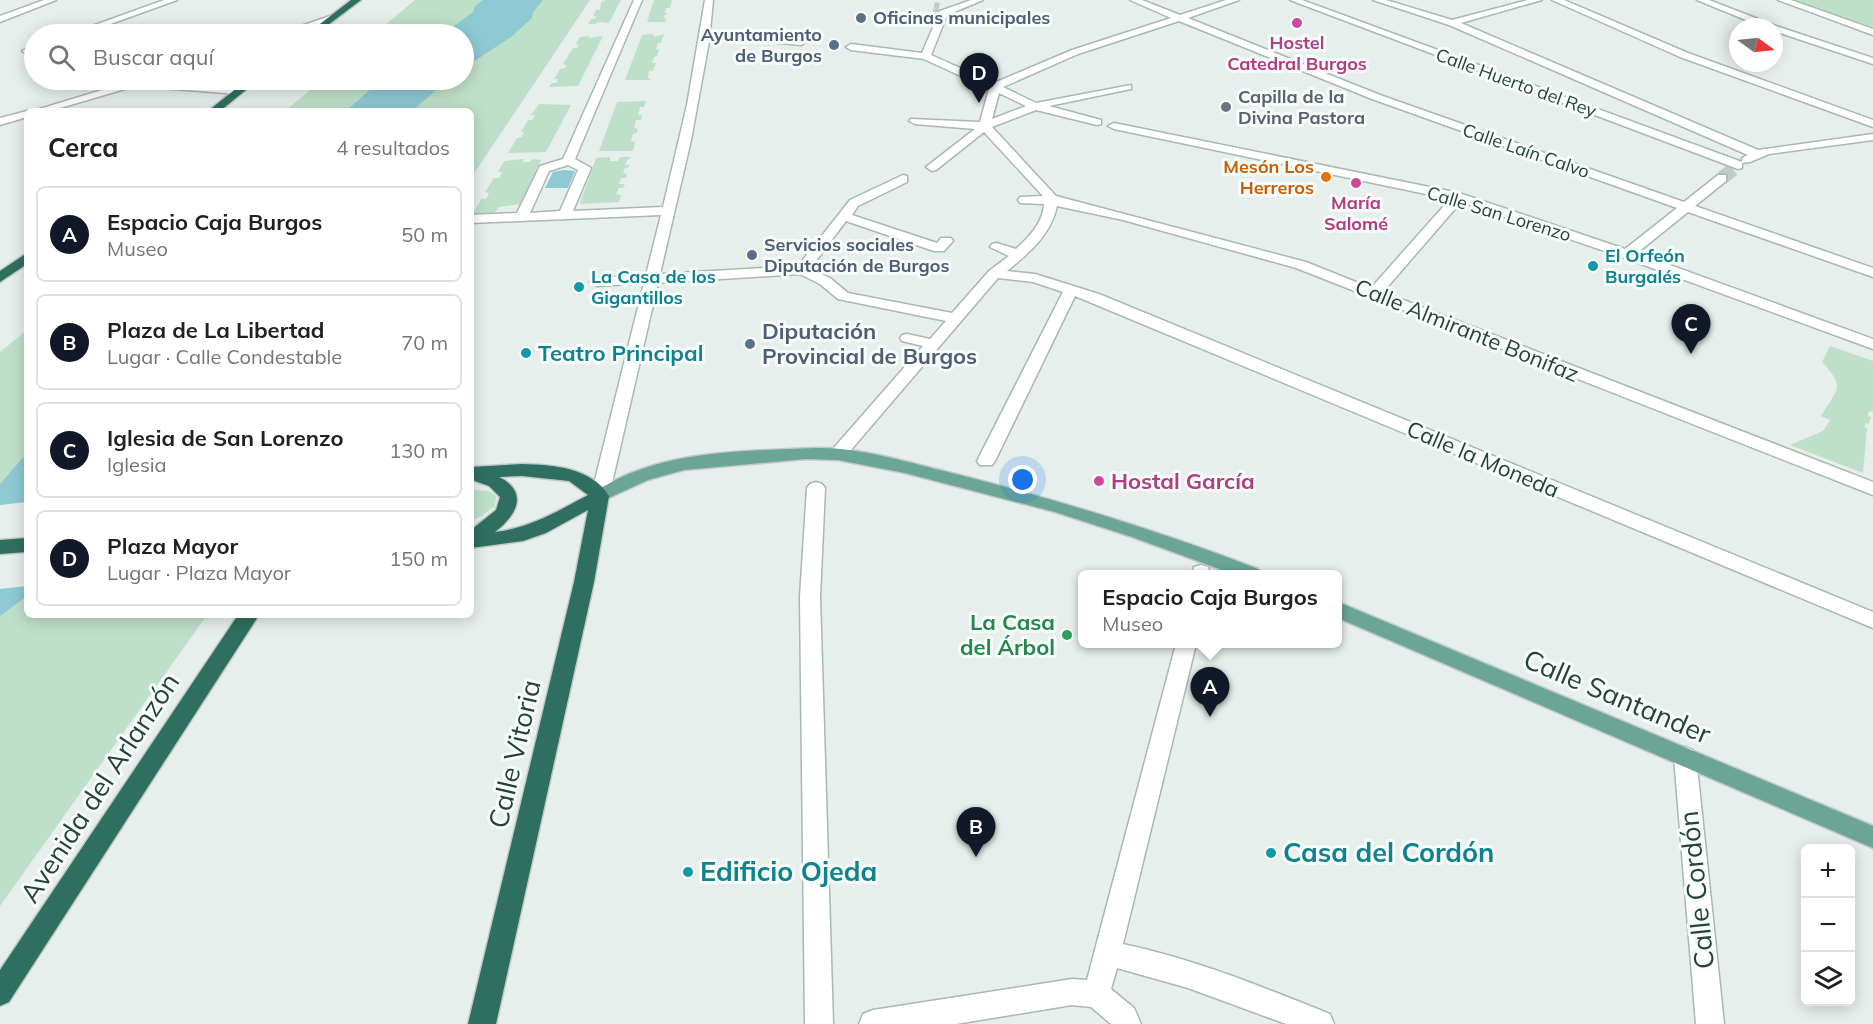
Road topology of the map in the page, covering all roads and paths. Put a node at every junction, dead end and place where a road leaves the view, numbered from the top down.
1 (52, 0) edge
2 (173, 0) edge
3 (356, 0) edge
4 (638, 0) edge
5 (709, 0) edge
6 (980, 0) edge
7 (1134, 0) edge
8 (1235, 0) edge
9 (1294, 0) edge
10 (1377, 0) edge
11 (1538, 0) edge
12 (1556, 0) edge
13 (1690, 0) edge
14 (1701, 0) edge
15 (1782, 0) edge
16 (1743, 17) junction
17 (1746, 18) edge
18 (0, 19) edge
19 (1182, 19) junction
20 (330, 20) junction
21 (1452, 23) junction
22 (104, 24) edge
23 (317, 24) edge
24 (325, 24) edge
25 (1783, 30) edge
26 (1873, 32) edge
27 (706, 33) junction
28 (801, 42) dead end
29 (851, 47) dead end
30 (926, 56) junction
31 (1873, 61) edge
32 (995, 87) junction
33 (1126, 87) dead end
34 (109, 90) edge
35 (228, 90) edge
36 (238, 91) joint
37 (1035, 106) junction
38 (48, 108) edge
39 (217, 108) edge
40 (24, 115) edge
41 (915, 121) dead end
42 (0, 122) edge
43 (1097, 122) dead end
44 (1873, 124) edge
45 (985, 126) junction
46 (1114, 126) dead end
47 (1873, 137) edge
48 (1756, 154) junction
49 (568, 160) junction
50 (932, 167) dead end
51 (1722, 178) tunnel mouth
52 (903, 179) dead end
53 (1459, 197) junction
54 (1072, 198) dead end
55 (1051, 199) junction
56 (1024, 200) dead end
57 (1684, 207) junction
58 (669, 211) junction
59 (565, 215) junction
60 (843, 216) junction
61 (522, 217) junction
62 (474, 219) edge
63 (946, 241) dead end
64 (998, 247) dead end
65 (1627, 254) junction
66 (1020, 255) junction
67 (24, 259) edge
68 (802, 270) junction
69 (1873, 273) edge
70 (994, 274) junction
71 (0, 278) edge
72 (652, 279) junction
73 (597, 282) dead end
74 (1071, 290) junction
75 (1375, 292) junction
76 (955, 318) junction
77 (908, 338) dead end
78 (933, 344) junction
79 (1873, 344) edge
80 (838, 454) junction
81 (986, 461) dead end
82 (474, 473) edge
83 (474, 474) edge
84 (816, 488) dead end
85 (1873, 489) edge
86 (600, 496) junction
87 (474, 538) edge
88 (474, 540) edge
89 (24, 545) edge
90 (0, 547) edge
91 (1240, 570) edge
92 (1342, 612) edge
93 (247, 618) edge
94 (1873, 620) edge
95 (1185, 648) edge
96 (1685, 757) junction
97 (1873, 837) edge
98 (1107, 953) junction
99 (0, 993) edge
100 (1097, 994) junction
101 (482, 1024) edge
102 (819, 1024) edge
103 (873, 1024) edge
104 (1127, 1024) edge
105 (1320, 1024) edge
106 (1710, 1024) edge

1 - 18 street
2 - 22 street
3 - 20 highway
4 - 49 street
5 - 27 street
6 - 30 street
7 - 19 street, Calle Laín Calvo
8 - 19 street
9 - 48 street, Calle Huerto del Rey
10 - 21 street, Calle Huerto del Rey
11 - 21 street
12 - 44 street
13 - 16 street
14 - 16 street
15 - 26 street
16 - 17 street
19 - 32 street
19 - 57 street, Calle Laín Calvo
20 - 23 street
20 - 24 highway
21 - 48 street, Calle Huerto del Rey
25 - 31 street
27 - 28 street
27 - 58 street
29 - 30 street
30 - 32 street
32 - 37 street
32 - 45 street
33 - 37 street
34 - 38 street
35 - 36 street
36 - 39 highway
37 - 43 street
37 - 45 street
40 - 42 street
41 - 45 street
45 - 50 street
45 - 55 street
46 - 53 street, Calle San Lorenzo
47 - 48 street
49 - 59 street
49 - 61 street
51 - 57 street
52 - 60 street
53 - 65 street, Calle San Lorenzo
53 - 75 street
54 - 55 street
55 - 56 street
55 - 66 street
55 - 75 street, Calle Almirante Bonifaz
57 - 65 street
57 - 69 street, Calle Laín Calvo
58 - 59 street
58 - 72 street
59 - 61 street
60 - 63 street
60 - 68 street
61 - 62 street
64 - 66 street
65 - 79 street, Calle San Lorenzo
66 - 70 street
67 - 71 highway
68 - 72 street
68 - 76 street
70 - 74 street, Calle la Moneda
70 - 76 street
72 - 73 street
72 - 86 street
74 - 81 street
74 - 94 street, Calle la Moneda
75 - 85 street, Calle Almirante Bonifaz
76 - 78 street
77 - 78 street
78 - 80 street
80 - 86 main road
80 - 91 main road
82 - 86 highway
83 - 87 highway
84 - 102 street
86 - 88 highway
86 - 101 highway, Calle Vitoria
89 - 90 highway
92 - 96 main road, Calle Santander
93 - 99 highway, Avenida del Arlanzón
95 - 98 street
96 - 97 main road, Calle Santander
96 - 106 street, Calle Cordón
98 - 100 street
98 - 105 street
100 - 103 street
100 - 104 street

